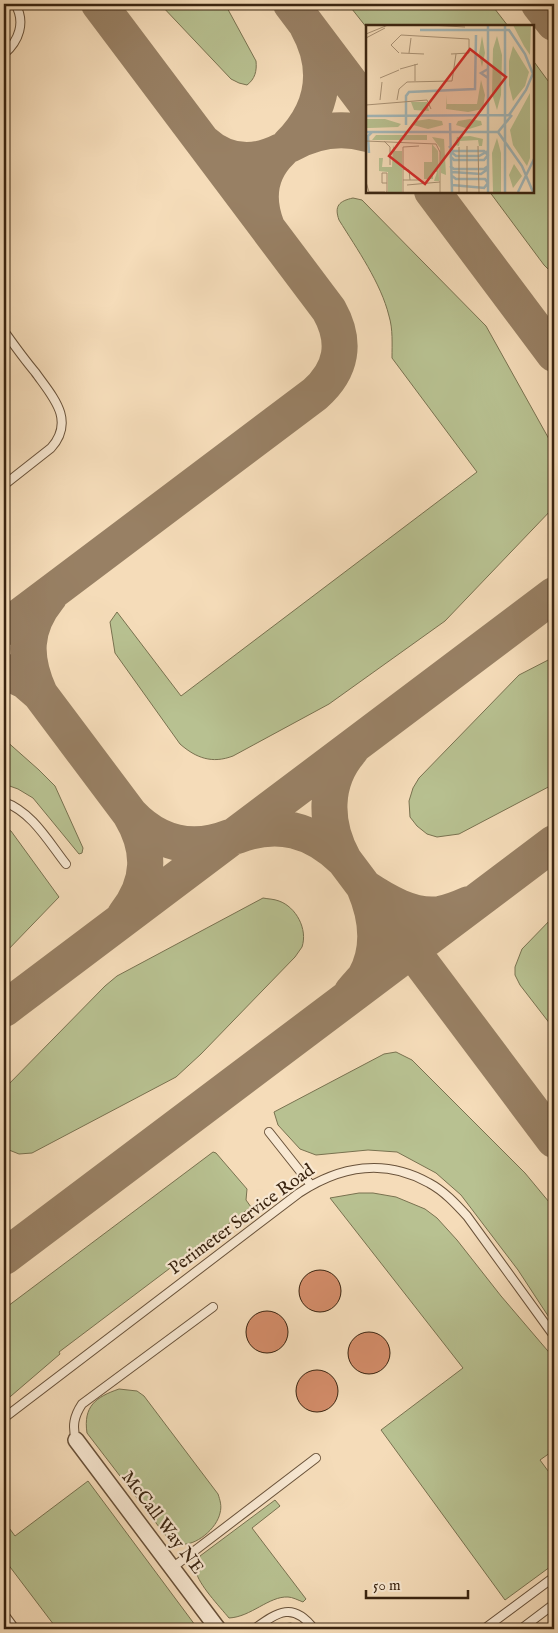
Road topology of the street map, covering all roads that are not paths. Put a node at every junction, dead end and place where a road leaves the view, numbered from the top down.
1 (15, 4) edge
2 (4, 54) edge
3 (4, 331) edge
4 (4, 485) edge
5 (4, 802) edge
6 (66, 864) dead end
7 (269, 1132) dead end
8 (310, 1186) junction
9 (213, 1307) dead end
10 (554, 1336) edge
11 (4, 1418) edge
12 (76, 1440) joint
13 (316, 1458) dead end
14 (172, 1568) junction
15 (554, 1577) edge
16 (554, 1604) edge
17 (4, 1614) edge
18 (16, 1629) edge
19 (218, 1629) edge
20 (254, 1629) edge
21 (314, 1629) edge
22 (484, 1629) edge
23 (521, 1629) edge

1 - 2 lane
3 - 4 lane
5 - 6 lane
7 - 8 lane
8 - 10 lane, Perimeter Service Road
8 - 11 lane, Perimeter Service Road
9 - 12 lane
12 - 14 street, McCall Way NE
13 - 14 lane
14 - 19 street, McCall Way NE
15 - 22 lane
16 - 23 lane
17 - 18 lane
20 - 21 lane

